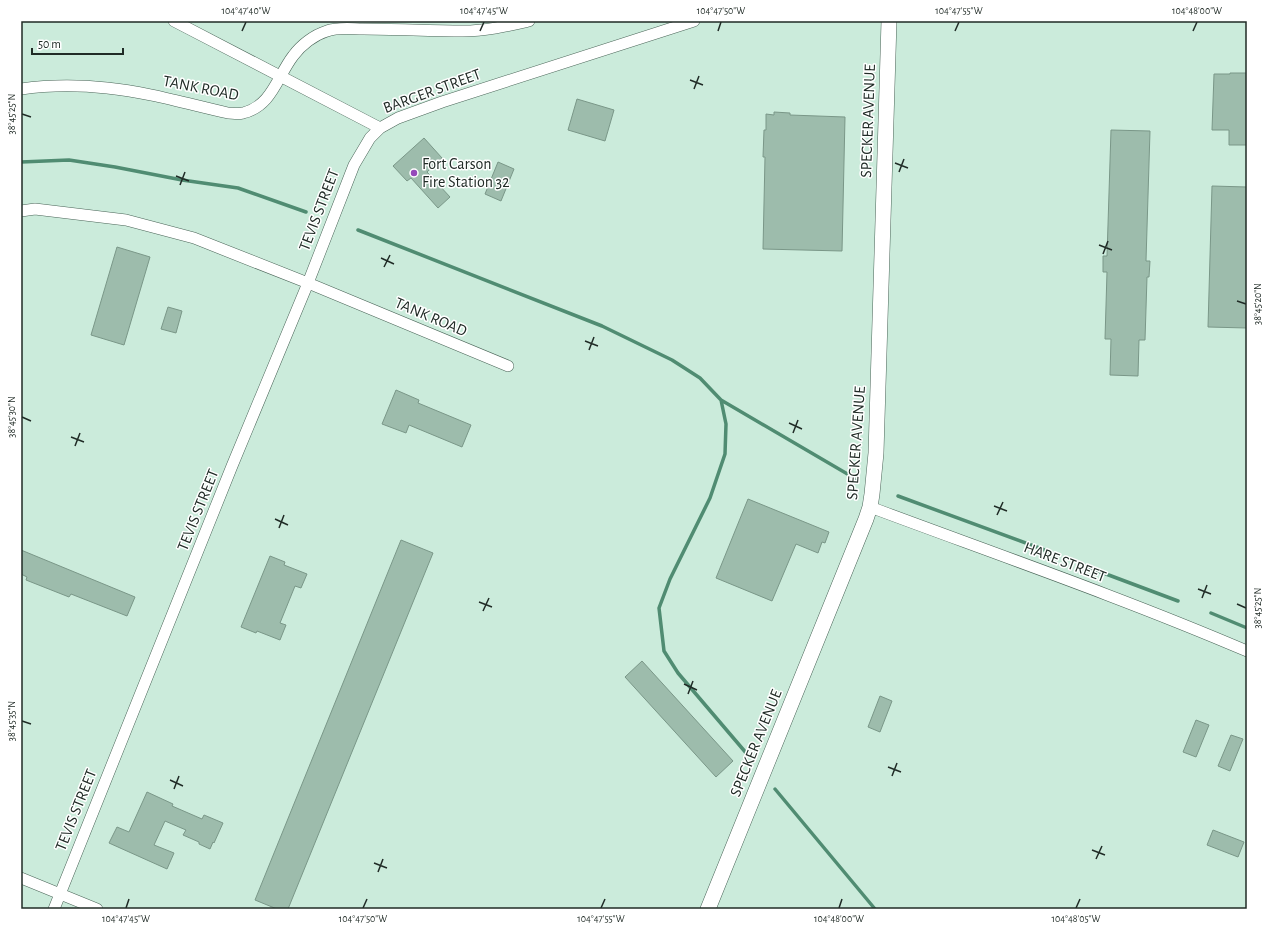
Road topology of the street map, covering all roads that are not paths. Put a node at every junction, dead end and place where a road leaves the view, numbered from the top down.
1 (174, 21) edge
2 (529, 21) edge
3 (694, 21) edge
4 (889, 21) edge
5 (280, 77) junction
6 (21, 89) edge
7 (380, 128) junction
8 (21, 211) edge
9 (308, 283) junction
10 (508, 366) dead end
11 (870, 507) junction
12 (1247, 651) edge
13 (21, 878) edge
14 (60, 894) junction
15 (54, 909) edge
16 (97, 909) edge
17 (708, 909) edge

1 - 5 street, BARGER STREET
2 - 5 street, TANK ROAD
3 - 7 street, BARGER STREET
4 - 11 street, SPECKER AVENUE
5 - 6 street, TANK ROAD
5 - 7 street, BARGER STREET
7 - 9 street, TEVIS STREET
8 - 9 street, TANK ROAD
9 - 10 street, TANK ROAD
9 - 14 street, TEVIS STREET
11 - 12 street, HARE STREET
11 - 17 street, SPECKER AVENUE
13 - 14 street
14 - 15 street, TEVIS STREET
14 - 16 street

